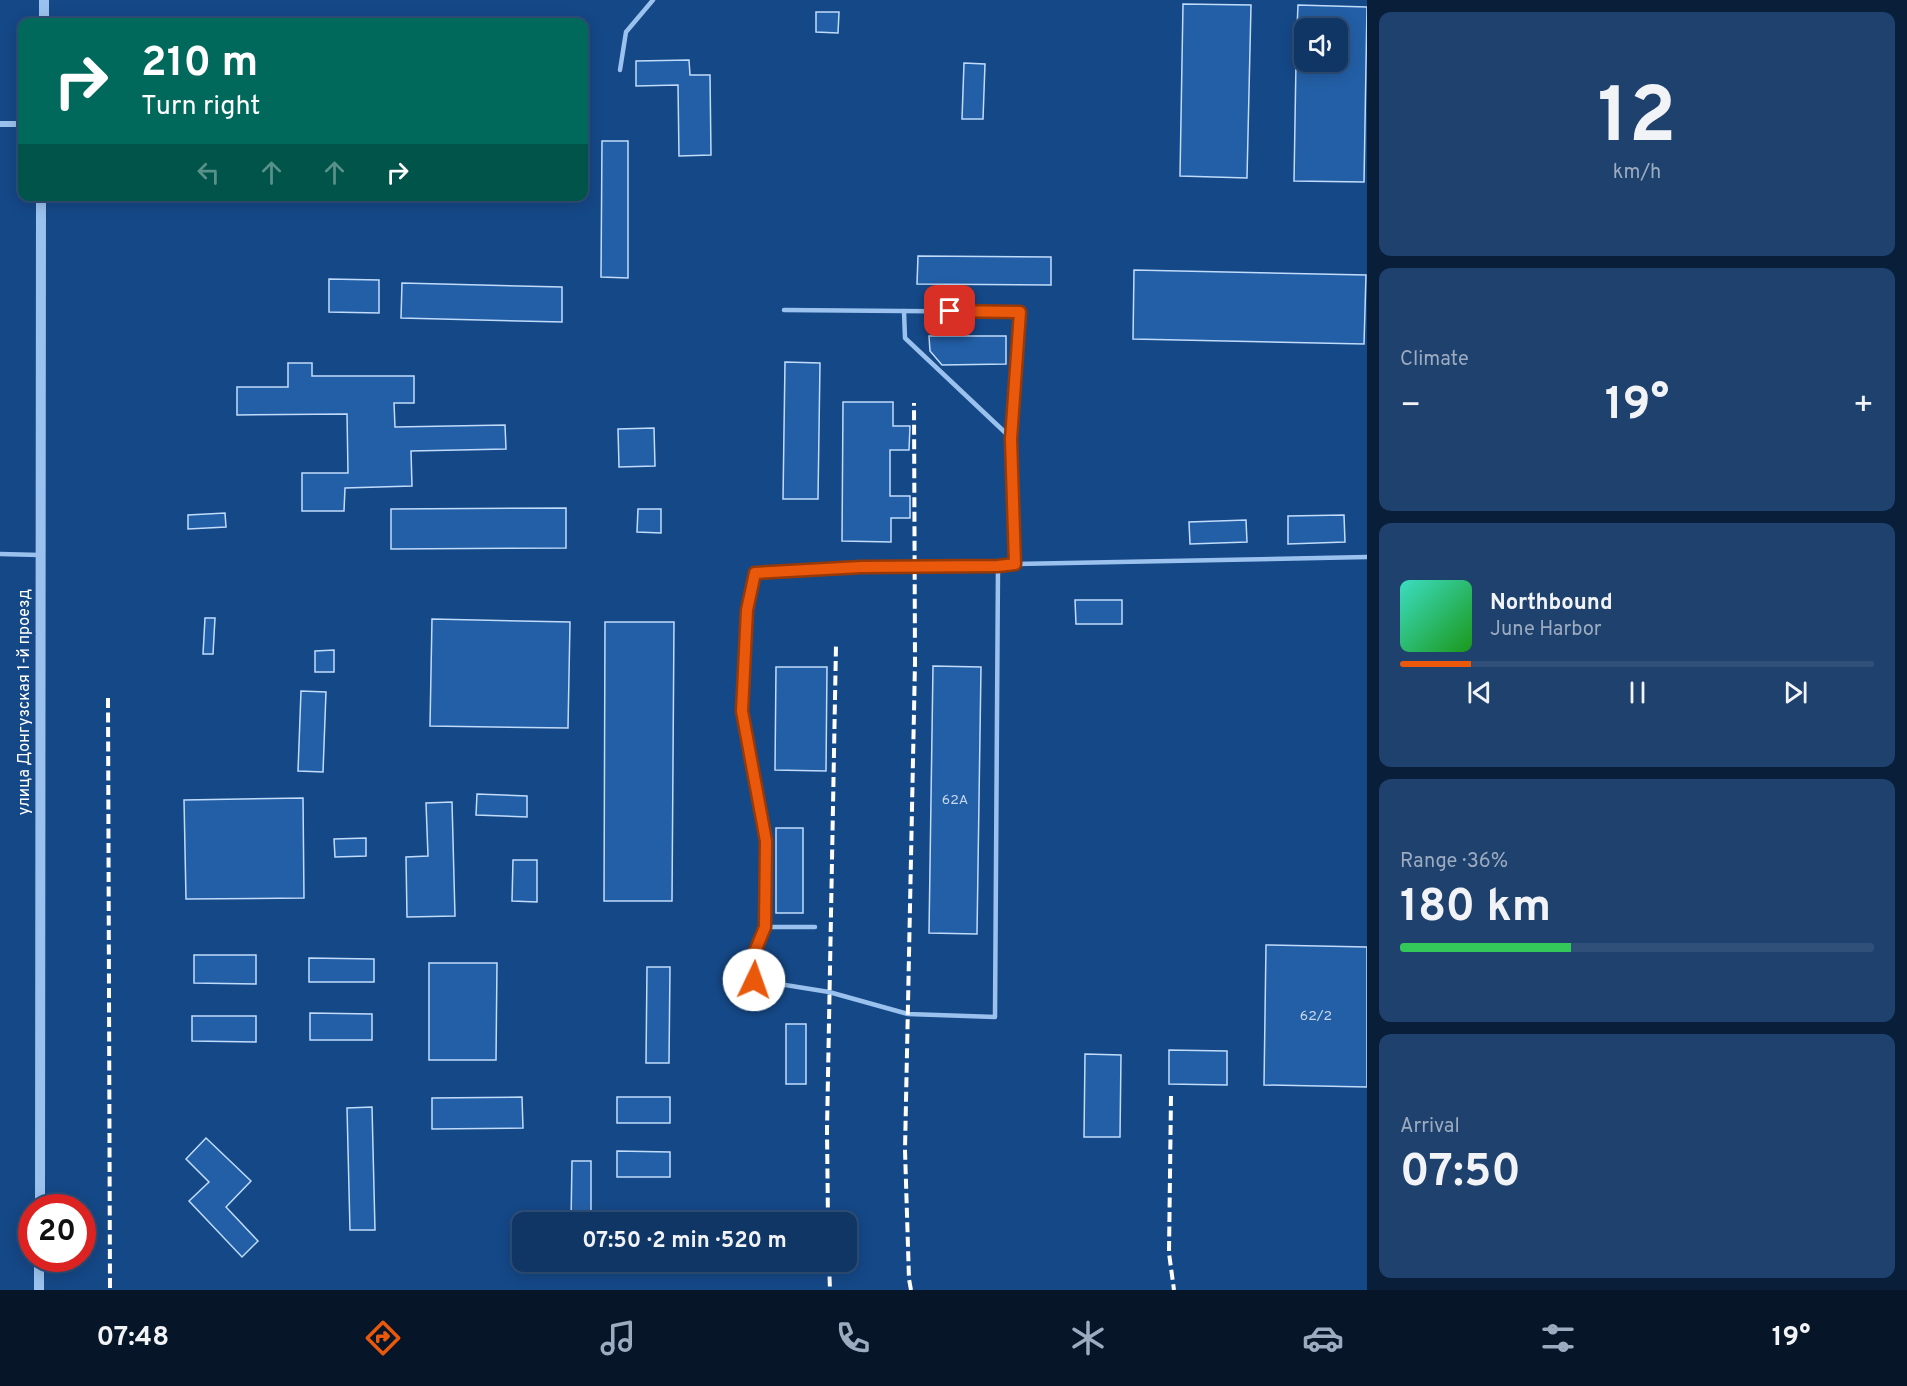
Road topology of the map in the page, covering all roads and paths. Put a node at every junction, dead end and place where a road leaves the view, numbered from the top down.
1 (44, 0) edge
2 (653, 0) edge
3 (44, 18) edge
4 (620, 70) dead end
5 (0, 124) edge
6 (18, 124) edge
7 (41, 201) edge
8 (784, 310) dead end
9 (904, 311) junction
10 (1011, 439) junction
11 (0, 554) edge
12 (40, 555) junction
13 (1367, 557) edge
14 (1015, 564) junction
15 (998, 566) junction
16 (765, 927) junction
17 (815, 927) dead end
18 (39, 1194) edge
19 (39, 1272) edge
20 (39, 1290) edge

1 - 3 street
2 - 4 lane
5 - 6 street
7 - 12 street, улица Донгузская 1-й проезд
8 - 9 lane
9 - 10 lane
9 - 10 lane
10 - 14 lane
11 - 12 lane
12 - 18 street, улица Донгузская 1-й проезд
13 - 14 lane
14 - 15 lane
15 - 16 lane
15 - 16 lane
16 - 17 lane
19 - 20 street

